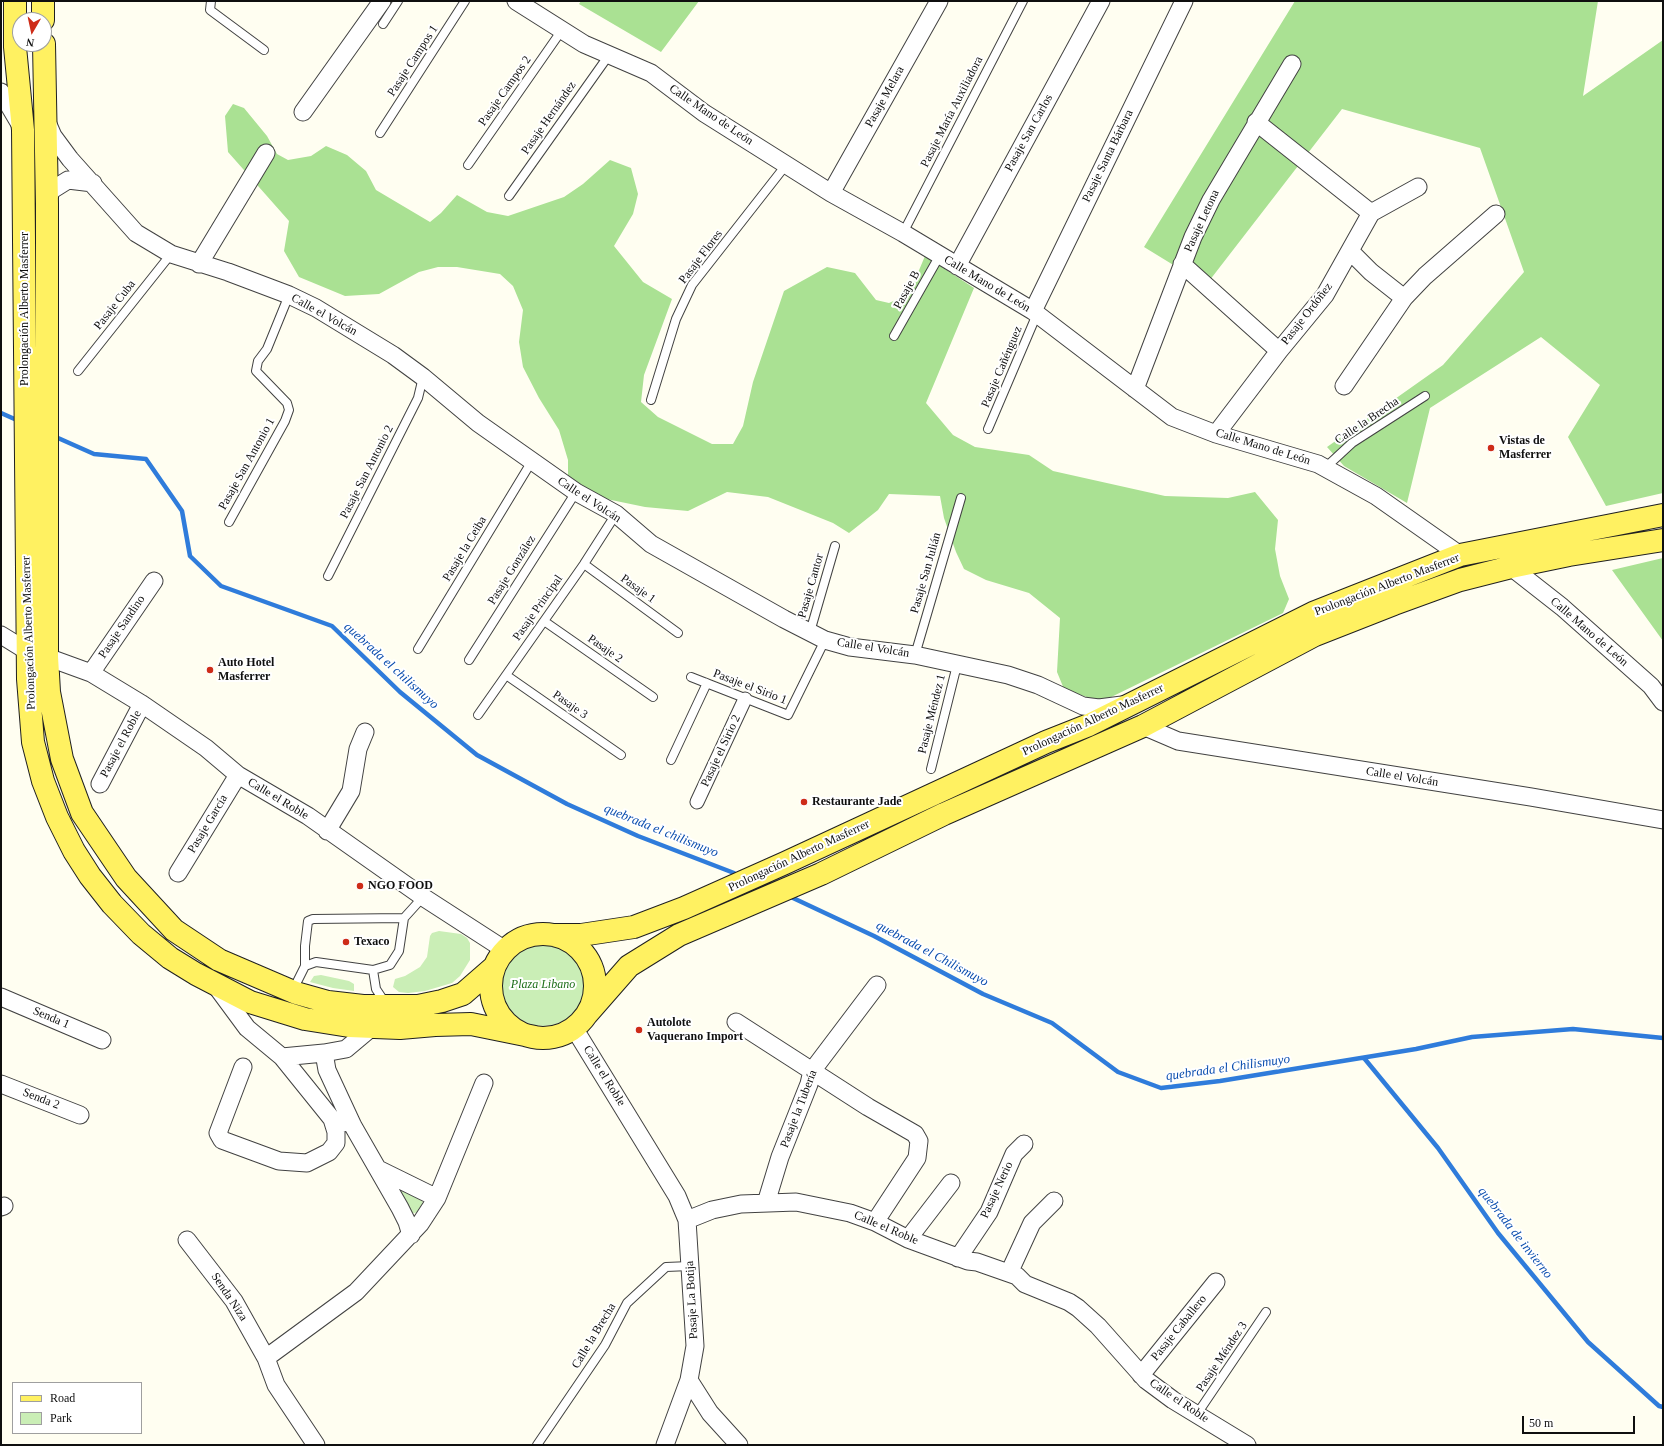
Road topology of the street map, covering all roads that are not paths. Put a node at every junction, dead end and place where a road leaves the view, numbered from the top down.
1 (15, 1) edge
2 (43, 1) edge
3 (210, 1) edge
4 (382, 1) edge
5 (398, 1) edge
6 (465, 1) edge
7 (516, 1) edge
8 (939, 1) edge
9 (1023, 1) edge
10 (1102, 1) edge
11 (1184, 1) edge
12 (43, 12) edge
13 (383, 24) dead end
14 (562, 30) junction
15 (264, 50) dead end
16 (44, 52) edge
17 (8, 53) edge
18 (609, 55) junction
19 (1292, 64) dead end
20 (1, 92) edge
21 (303, 112) dead end
22 (45, 118) junction
23 (1256, 122) junction
24 (23, 130) junction
25 (380, 133) dead end
26 (266, 153) dead end
27 (468, 165) dead end
28 (786, 165) junction
29 (93, 183) junction
30 (1418, 187) dead end
31 (831, 193) junction
32 (509, 196) dead end
33 (47, 200) junction
34 (1371, 213) junction
35 (1496, 214) dead end
36 (903, 233) junction
37 (1350, 251) junction
38 (171, 254) junction
39 (940, 255) junction
40 (199, 264) junction
41 (1182, 264) junction
42 (957, 266) junction
43 (289, 295) junction
44 (1404, 298) junction
45 (1035, 312) junction
46 (894, 336) dead end
47 (1279, 350) junction
48 (78, 371) dead end
49 (423, 377) junction
50 (1344, 386) dead end
51 (1134, 390) junction
52 (1425, 396) dead end
53 (651, 400) dead end
54 (988, 429) dead end
55 (1216, 434) junction
56 (532, 461) junction
57 (1325, 468) junction
58 (576, 492) junction
59 (961, 498) dead end
60 (616, 514) junction
61 (1663, 515) edge
62 (229, 522) dead end
63 (1663, 540) edge
64 (835, 546) dead end
65 (1460, 555) junction
66 (584, 564) junction
67 (1511, 567) junction
68 (328, 576) dead end
69 (154, 581) dead end
70 (544, 621) junction
71 (678, 633) dead end
72 (1, 635) edge
73 (817, 636) junction
74 (418, 649) dead end
75 (37, 654) junction
76 (915, 655) junction
77 (469, 660) dead end
78 (957, 665) junction
79 (91, 673) junction
80 (506, 675) junction
81 (691, 677) dead end
82 (707, 683) junction
83 (653, 697) dead end
84 (746, 699) junction
85 (1136, 702) junction
86 (1663, 702) edge
87 (142, 704) junction
88 (478, 715) dead end
89 (1143, 726) junction
90 (365, 732) dead end
91 (620, 756) dead end
92 (671, 760) dead end
93 (931, 769) dead end
94 (238, 774) junction
95 (100, 784) dead end
96 (697, 802) dead end
97 (1663, 820) edge
98 (327, 831) junction
99 (178, 873) dead end
100 (423, 897) junction
101 (404, 918) junction
102 (553, 935) junction
103 (500, 959) junction
104 (305, 966) junction
105 (373, 970) junction
106 (877, 985) dead end
107 (216, 986) junction
108 (287, 989) junction
109 (1, 997) edge
110 (389, 1007) junction
111 (580, 1021) junction
112 (736, 1022) dead end
113 (371, 1028) junction
114 (535, 1037) junction
115 (102, 1040) dead end
116 (324, 1053) junction
117 (282, 1056) junction
118 (243, 1067) dead end
119 (812, 1071) junction
120 (484, 1083) dead end
121 (1, 1084) edge
122 (80, 1115) dead end
123 (332, 1120) junction
124 (353, 1126) junction
125 (1024, 1144) dead end
126 (380, 1170) junction
127 (951, 1183) dead end
128 (437, 1198) junction
129 (1054, 1201) dead end
130 (766, 1203) junction
131 (687, 1220) junction
132 (875, 1222) junction
133 (411, 1235) junction
134 (908, 1239) junction
135 (187, 1240) dead end
136 (958, 1258) junction
137 (690, 1266) junction
138 (1009, 1273) junction
139 (1216, 1282) dead end
140 (1266, 1312) dead end
141 (266, 1358) junction
142 (1141, 1375) junction
143 (689, 1380) junction
144 (1197, 1414) junction
145 (316, 1445) edge
146 (537, 1445) edge
147 (665, 1445) edge
148 (739, 1445) edge
149 (1247, 1445) edge

1 - 17 main road, Prolongación Alberto Masferrer
2 - 12 main road
3 - 15 lane
4 - 21 street
5 - 13 lane
6 - 25 lane, Pasaje Campos 1
7 - 14 street, Calle Mano de León
8 - 31 street, Pasaje Melara
9 - 36 lane, Pasaje María Auxiliadora
10 - 42 street, Pasaje San Carlos
11 - 45 street, Pasaje Santa Bárbara
14 - 18 street, Calle Mano de León
14 - 27 lane, Pasaje Campos 2
16 - 22 main road, Prolongación Alberto Masferrer
17 - 24 main road, Prolongación Alberto Masferrer
18 - 28 street, Calle Mano de León
18 - 32 lane, Pasaje Hernández
19 - 23 street, Pasaje Letona
20 - 24 street
22 - 29 street, Calle el Volcán
22 - 33 main road, Prolongación Alberto Masferrer
23 - 34 street
23 - 41 street, Pasaje Letona
24 - 75 main road, Prolongación Alberto Masferrer
26 - 40 street
28 - 31 street, Calle Mano de León
28 - 53 lane, Pasaje Flores
29 - 33 street
29 - 38 street, Calle el Volcán
30 - 34 street
31 - 36 street, Calle Mano de León
33 - 75 main road, Prolongación Alberto Masferrer
34 - 37 street, Pasaje Ordóñez
35 - 44 street
36 - 39 street, Calle Mano de León
37 - 44 street
37 - 47 street, Pasaje Ordóñez
38 - 40 street, Calle el Volcán
38 - 48 lane, Pasaje Cuba
39 - 42 street, Calle Mano de León
39 - 46 lane, Pasaje B
40 - 43 street, Calle el Volcán
41 - 47 street
41 - 51 street, Pasaje Letona
42 - 45 street, Calle Mano de León
43 - 49 street, Calle el Volcán
43 - 62 lane, Pasaje San Antonio 1
44 - 50 street
45 - 51 street, Calle Mano de León
45 - 54 lane, Pasaje Cañénguez
47 - 55 street, Pasaje Ordóñez
49 - 56 street, Calle el Volcán
49 - 68 lane, Pasaje San Antonio 2
51 - 55 street, Calle Mano de León
52 - 57 lane, Calle la Brecha
55 - 57 street, Calle Mano de León
56 - 58 street, Calle el Volcán
56 - 74 lane, Pasaje la Ceiba
57 - 65 street, Calle Mano de León
58 - 60 street, Calle el Volcán
58 - 77 lane, Pasaje González
59 - 76 lane, Pasaje San Julián
60 - 66 lane, Pasaje Principal
60 - 73 street, Calle el Volcán
61 - 65 main road, Prolongación Alberto Masferrer
63 - 67 main road, Prolongación Alberto Masferrer
64 - 73 lane, Pasaje Cantor
65 - 85 main road, Prolongación Alberto Masferrer
66 - 70 lane, Pasaje Principal
66 - 71 lane, Pasaje 1
67 - 86 street, Calle Mano de León
67 - 89 main road, Prolongación Alberto Masferrer
69 - 79 street, Pasaje Sandino
70 - 80 lane, Pasaje Principal
70 - 83 lane, Pasaje 2
72 - 75 street, Calle el Roble
73 - 76 street, Calle el Volcán
73 - 84 lane, Pasaje el Sirio 1
75 - 79 street, Calle el Roble
75 - 107 main road, Prolongación Alberto Masferrer
75 - 108 main road, Prolongación Alberto Masferrer
76 - 78 street, Calle el Volcán
78 - 85 street, Calle el Volcán
78 - 93 lane, Pasaje Méndez 1
79 - 87 street, Calle el Roble
80 - 88 lane, Pasaje Principal
80 - 91 lane, Pasaje 3
81 - 82 lane, Pasaje el Sirio 1
82 - 84 lane, Pasaje el Sirio 1
82 - 92 lane
84 - 96 street, Pasaje el Sirio 2
85 - 102 main road, Prolongación Alberto Masferrer
87 - 94 street, Calle el Roble
87 - 95 street, Pasaje el Roble
89 - 97 street, Calle el Volcán
89 - 111 main road, Prolongación Alberto Masferrer
90 - 98 street
94 - 98 street, Calle el Roble
94 - 99 street, Pasaje García
98 - 100 street, Calle el Roble
100 - 101 lane
100 - 103 street, Calle el Roble
101 - 104 lane
101 - 105 lane
102 - 103 main road
102 - 111 main road
103 - 110 main road, Prolongación Alberto Masferrer
103 - 114 main road
104 - 105 lane
104 - 108 lane
105 - 110 lane
106 - 119 street, Pasaje la Tubería
107 - 113 main road, Prolongación Alberto Masferrer
107 - 117 street
108 - 110 main road, Prolongación Alberto Masferrer
109 - 115 street, Senda 1
111 - 114 main road
111 - 131 street, Calle el Roble
112 - 119 street
113 - 114 main road, Prolongación Alberto Masferrer
113 - 116 street
116 - 117 street
116 - 124 street
117 - 123 street
118 - 123 street
119 - 130 street, Pasaje la Tubería
119 - 132 street
120 - 128 street
121 - 122 street, Senda 2
123 - 124 street
124 - 126 street
125 - 136 street, Pasaje Nerio
126 - 128 street
126 - 133 street
127 - 134 street
128 - 133 street
129 - 138 street
130 - 131 street, Calle el Roble
130 - 132 street, Calle el Roble
131 - 137 street, Pasaje La Botija
132 - 134 street, Calle el Roble
133 - 141 street
134 - 136 street, Calle el Roble
135 - 141 street, Senda Niza
136 - 138 street, Calle el Roble
137 - 143 street, Pasaje La Botija
137 - 146 lane, Calle la Brecha
138 - 142 street, Calle el Roble
139 - 142 street, Pasaje Caballero
140 - 144 lane, Pasaje Méndez 3
141 - 145 street, Senda Niza
142 - 144 street, Calle el Roble
143 - 147 street, Pasaje La Botija
143 - 148 street
144 - 149 street, Calle el Roble

